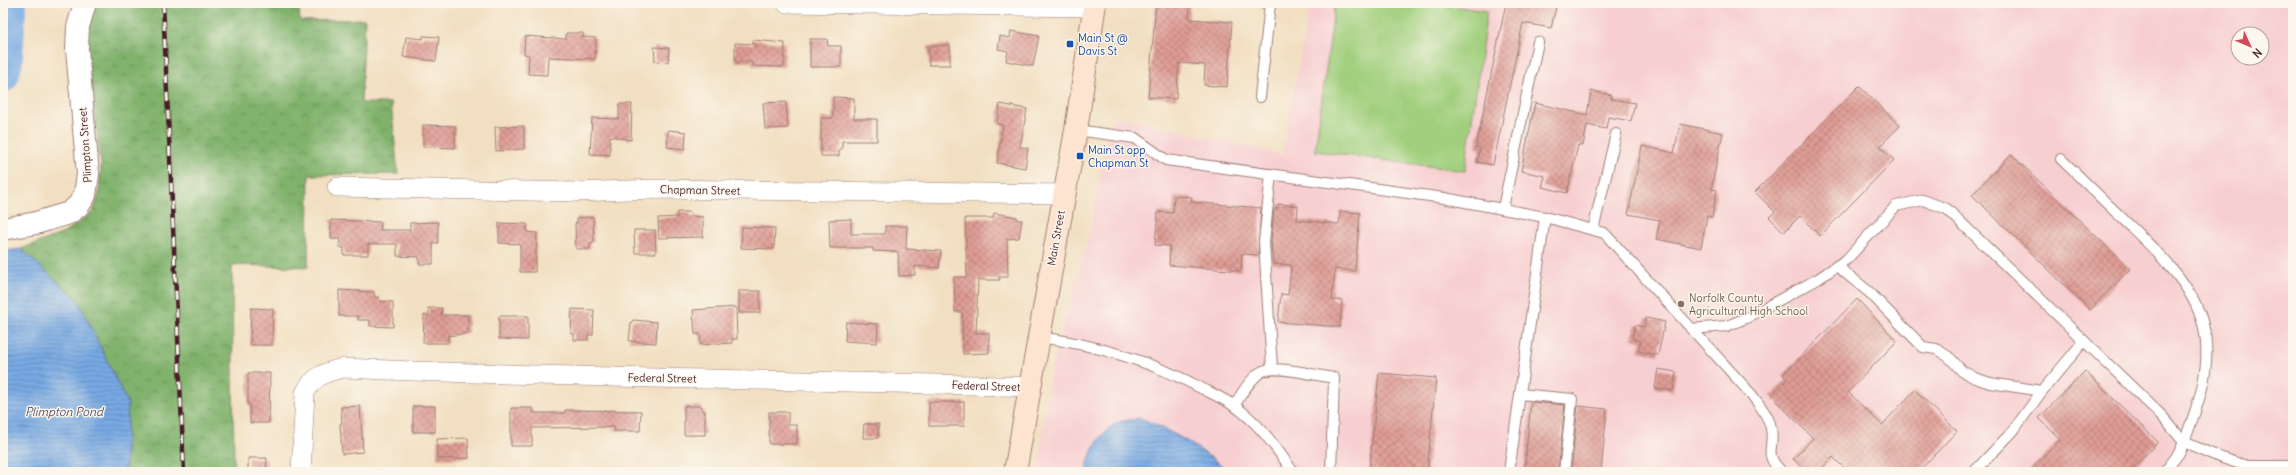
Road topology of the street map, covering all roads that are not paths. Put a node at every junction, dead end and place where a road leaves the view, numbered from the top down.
1 (85, 3) edge
2 (786, 3) edge
3 (1264, 3) edge
4 (1095, 5) edge
5 (1538, 42) dead end
6 (1260, 96) dead end
7 (1076, 130) junction
8 (1616, 134) dead end
9 (2061, 159) dead end
10 (1271, 174) junction
11 (337, 187) dead end
12 (1064, 194) junction
13 (1503, 208) junction
14 (1545, 217) junction
15 (6, 229) edge
16 (1593, 230) junction
17 (1837, 266) junction
18 (1691, 329) junction
19 (1039, 337) junction
20 (2084, 341) junction
21 (1272, 368) junction
22 (1030, 387) junction
23 (2042, 391) junction
24 (1520, 394) junction
25 (1234, 406) junction
26 (2184, 442) junction
27 (2293, 466) edge
28 (301, 472) edge
29 (1015, 472) edge
30 (1292, 472) edge
31 (1331, 472) edge
32 (1509, 472) edge
33 (1564, 472) edge
34 (1782, 472) edge
35 (1974, 472) edge
36 (2165, 472) edge

1 - 15 street, Plimpton Street
2 - 4 street
3 - 6 lane
4 - 7 main road, Main Street
5 - 13 lane
7 - 10 lane
7 - 12 main road, Main Street
8 - 16 lane
9 - 26 lane
10 - 13 lane
10 - 21 lane
11 - 12 street, Chapman Street
12 - 19 main road, Main Street
13 - 14 lane
14 - 16 lane
14 - 24 lane
16 - 18 lane
17 - 18 lane
17 - 20 lane
17 - 23 lane
18 - 34 lane
19 - 22 main road, Main Street
19 - 25 lane
20 - 23 lane
20 - 26 lane
21 - 25 lane
21 - 31 lane
22 - 28 street, Federal Street
22 - 29 main road, Main Street
23 - 35 lane
24 - 32 lane
24 - 33 lane
25 - 30 lane
26 - 27 lane
26 - 36 lane

